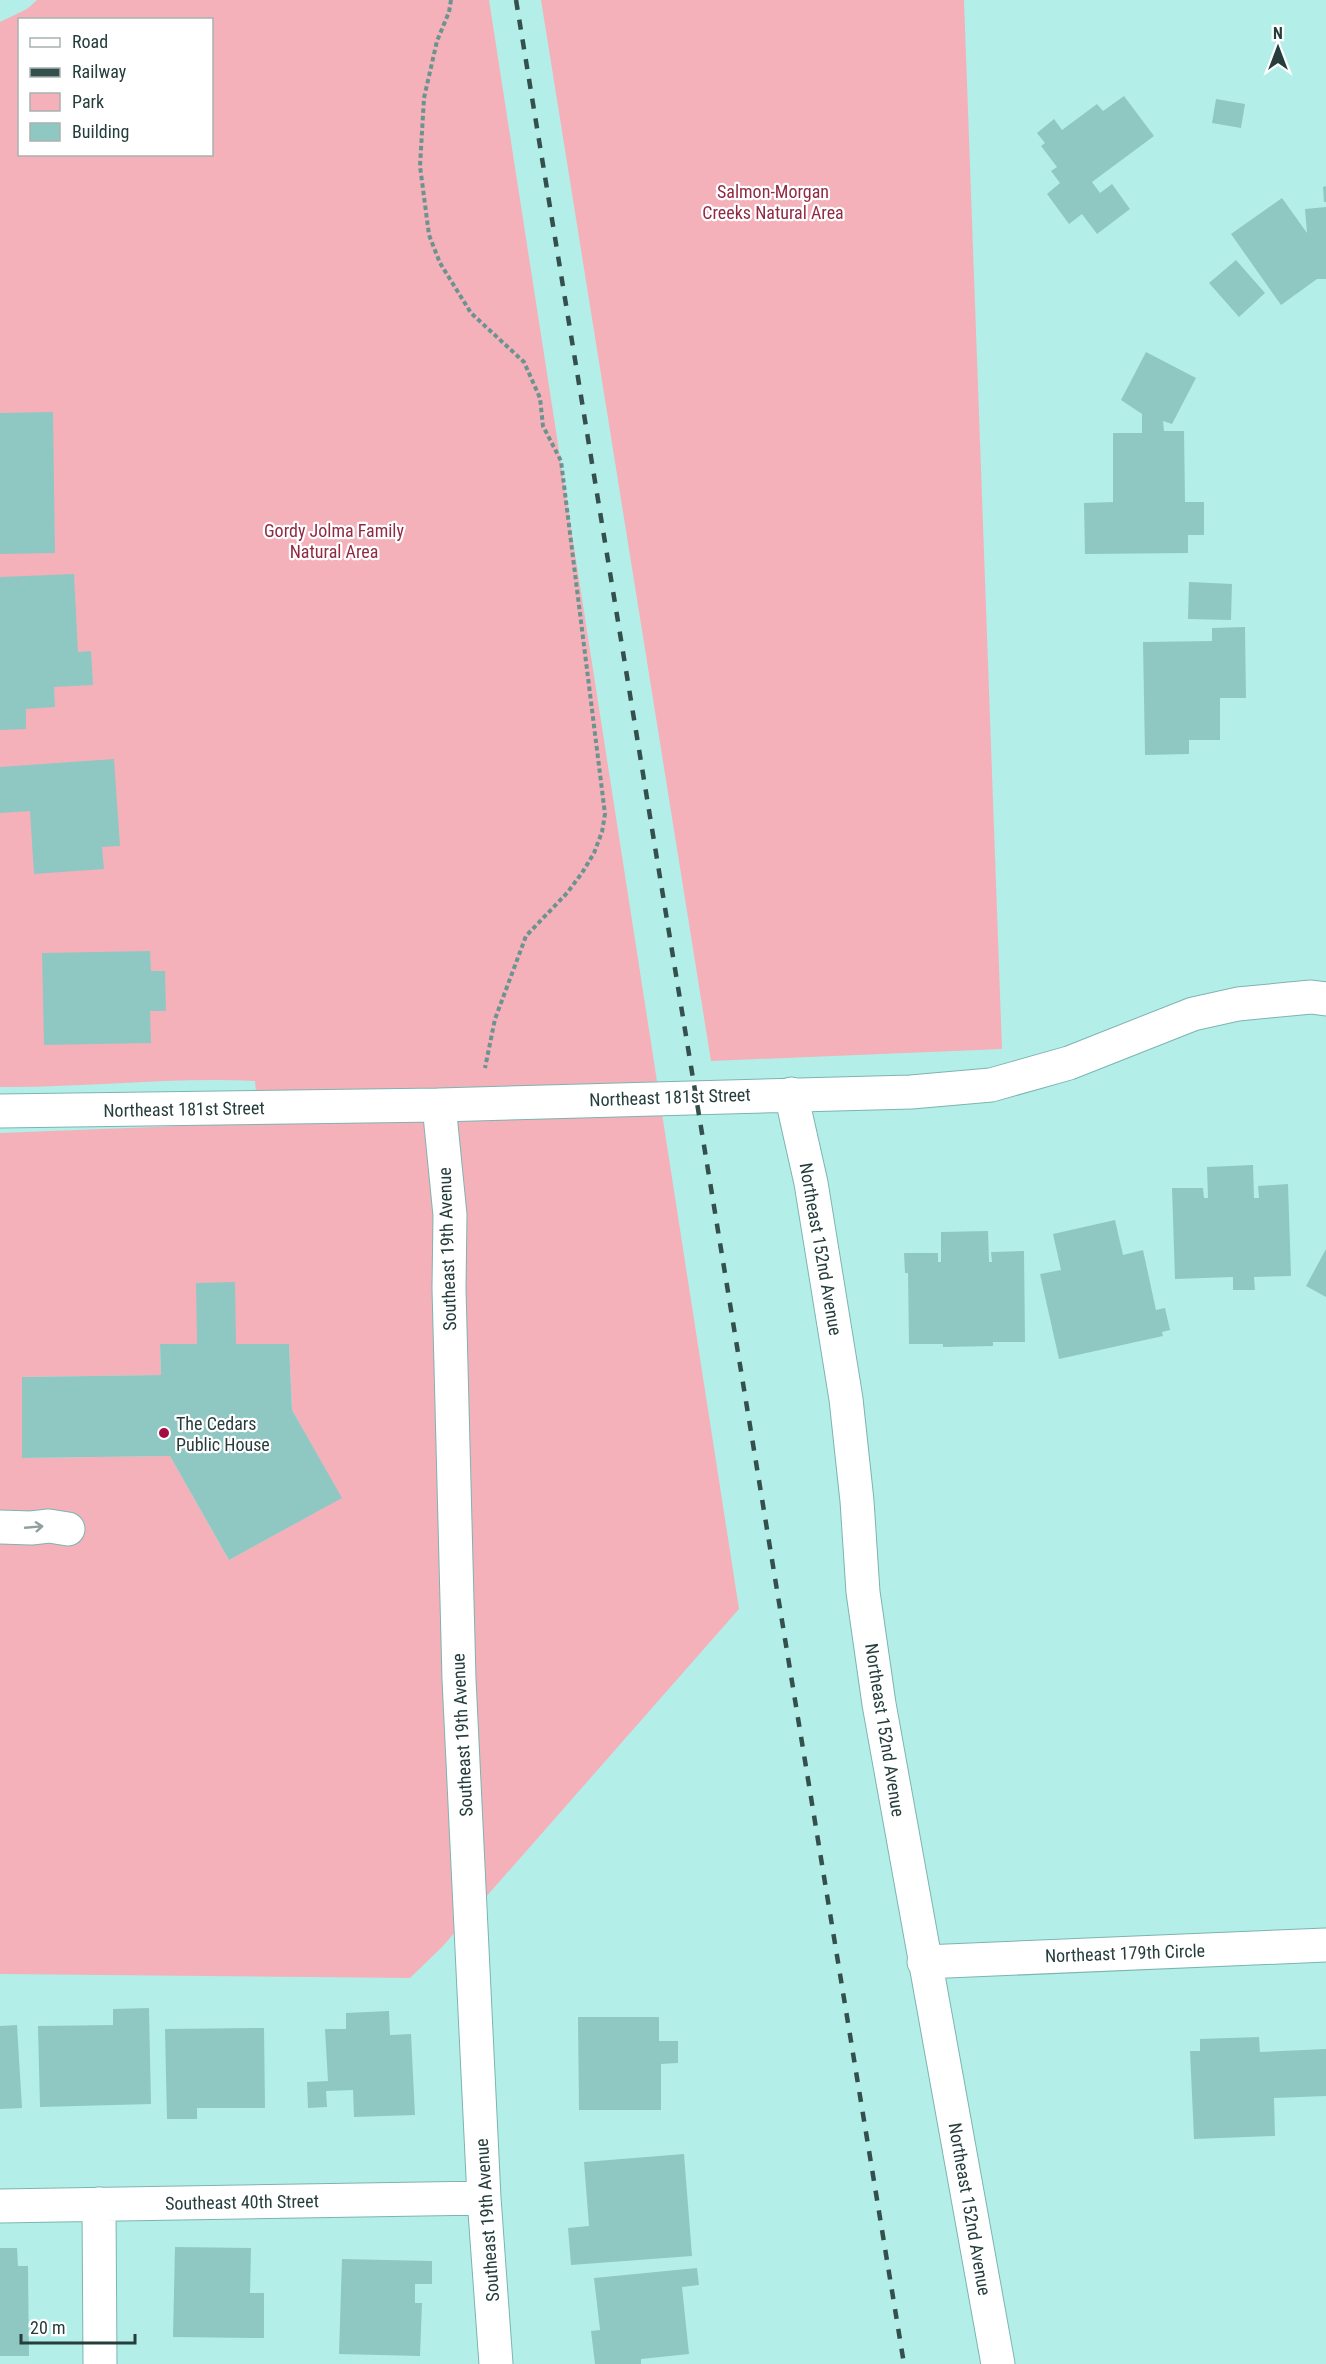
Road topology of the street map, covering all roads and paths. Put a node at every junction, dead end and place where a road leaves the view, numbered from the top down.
1 (451, 0) edge
2 (1326, 999) edge
3 (485, 1068) dead end
4 (791, 1094) junction
5 (439, 1105) junction
6 (0, 1111) edge
7 (0, 1527) edge
8 (68, 1529) dead end
9 (1326, 1945) edge
10 (924, 1962) junction
11 (484, 2198) junction
12 (99, 2204) junction
13 (0, 2206) edge
14 (100, 2364) edge
15 (496, 2364) edge
16 (998, 2364) edge

1 - 3 path
2 - 4 street, Northeast 181st Street
4 - 5 street, Northeast 181st Street
4 - 10 street, Northeast 152nd Avenue
5 - 6 street, Northeast 181st Street
5 - 11 street, Southeast 19th Avenue
7 -> 8 street
9 - 10 street, Northeast 179th Circle
10 - 16 street, Northeast 152nd Avenue
11 - 12 street, Southeast 40th Street
11 - 15 street, Southeast 19th Avenue
12 - 13 street, Southeast 40th Street
12 - 14 street

